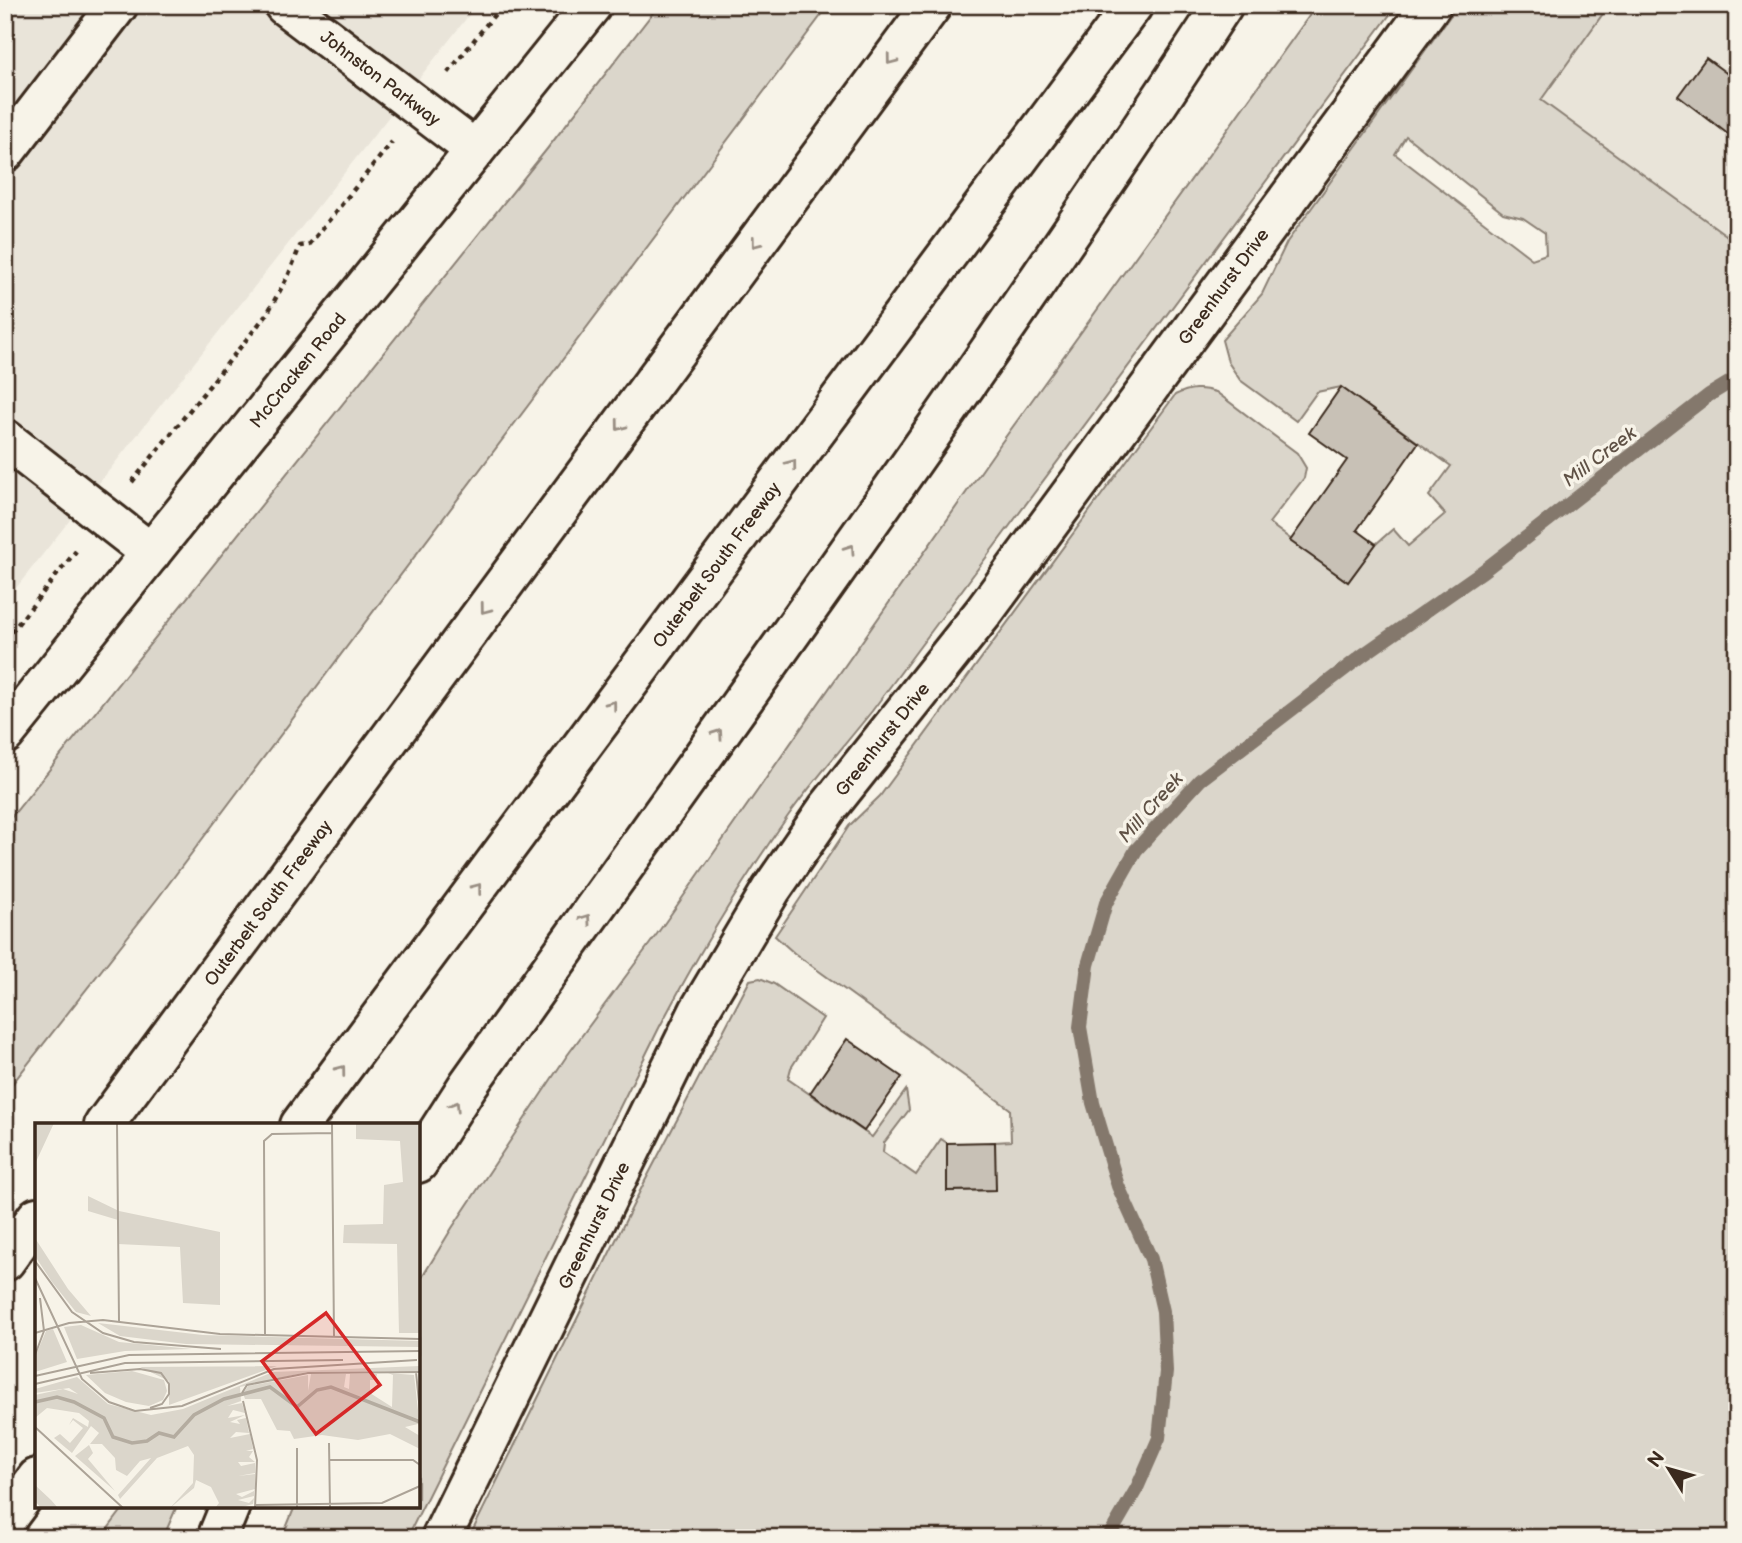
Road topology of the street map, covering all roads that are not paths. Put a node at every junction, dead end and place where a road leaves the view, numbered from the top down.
1 (118, 5) edge
2 (284, 5) edge
3 (592, 5) edge
4 (932, 5) edge
5 (1133, 5) edge
6 (1223, 5) edge
7 (1431, 5) edge
8 (475, 150) junction
9 (5, 152) edge
10 (5, 439) edge
11 (151, 553) junction
12 (5, 734) edge
13 (175, 1027) junction
14 (95, 1123) edge
15 (105, 1123) edge
16 (301, 1123) edge
17 (420, 1160) edge
18 (35, 1194) edge
19 (35, 1220) edge
20 (5, 1230) edge
21 (5, 1261) edge
22 (35, 1481) edge
23 (229, 1508) edge
24 (5, 1521) edge
25 (217, 1538) edge
26 (440, 1538) edge

1 - 9 main road
2 - 8 main road, Johnston Parkway
3 - 8 main road, McCracken Road
4 -> 13 main road, Outerbelt South Freeway
16 -> 5 main road, Outerbelt South Freeway
17 -> 6 main road
7 - 26 main road, Greenhurst Drive
8 - 11 main road, McCracken Road
10 - 11 main road
11 - 12 main road, McCracken Road
13 - 14 main road
13 - 15 main road, Outerbelt South Freeway
18 - 20 main road
19 - 21 main road
22 - 24 main road
23 - 25 main road

